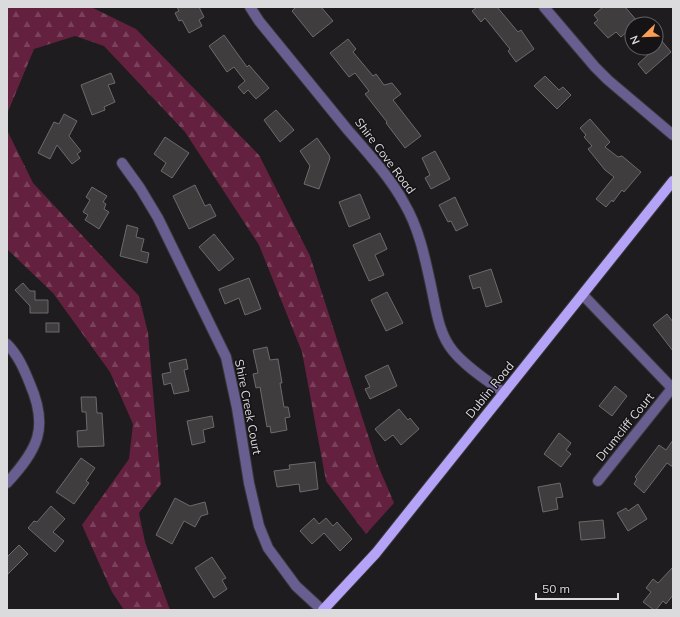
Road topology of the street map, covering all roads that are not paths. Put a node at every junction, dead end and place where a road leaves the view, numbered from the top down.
1 (250, 7) edge
2 (544, 7) edge
3 (673, 135) edge
4 (122, 163) dead end
5 (673, 182) edge
6 (583, 295) junction
7 (7, 344) edge
8 (673, 388) edge
9 (504, 393) junction
10 (598, 481) dead end
11 (7, 483) edge
12 (322, 610) edge

1 - 9 street, Shire Cove Road
2 - 3 street
4 - 12 street, Shire Creek Court
5 - 6 main road, Dublin Road
6 - 8 street
6 - 9 main road, Dublin Road
7 - 11 street
8 - 10 street, Drumcliff Court
9 - 12 main road, Dublin Road

